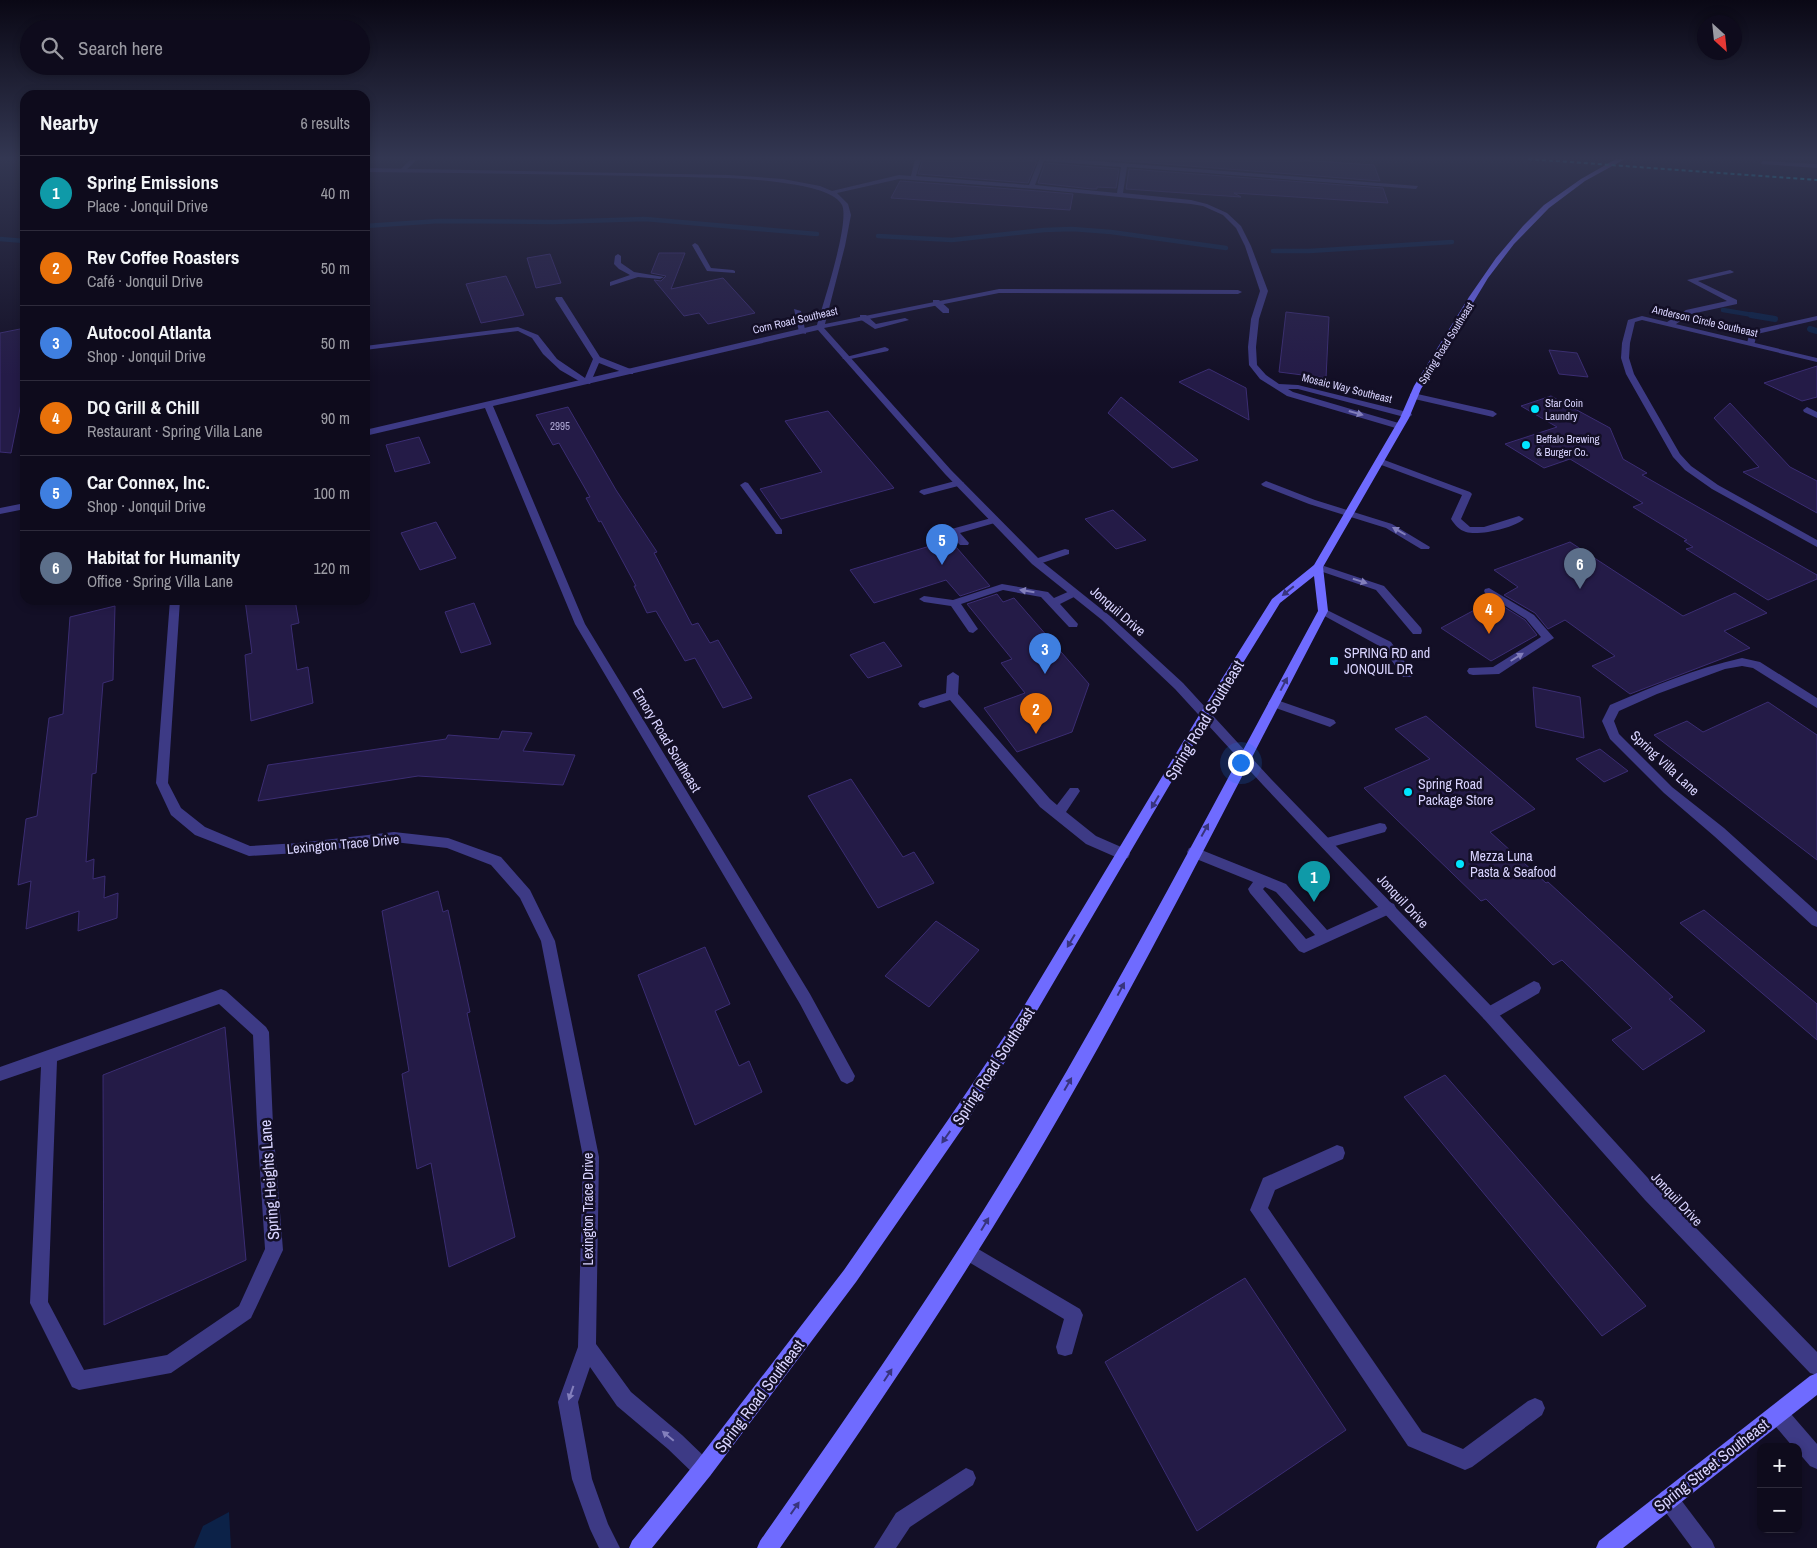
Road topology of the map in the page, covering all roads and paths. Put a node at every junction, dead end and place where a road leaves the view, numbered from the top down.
1 (845, 231) edge
2 (1241, 231) edge
3 (1522, 231) edge
4 (696, 246) dead end
5 (618, 256) dead end
6 (733, 272) dead end
7 (1730, 272) dead end
8 (636, 275) junction
9 (660, 278) dead end
10 (613, 284) dead end
11 (1238, 292) dead end
12 (559, 299) dead end
13 (936, 302) junction
14 (797, 311) dead end
15 (946, 311) dead end
16 (863, 317) junction
17 (1817, 318) edge
18 (905, 320) dead end
19 (1670, 324) junction
20 (820, 328) junction
21 (803, 332) junction
22 (1752, 343) junction
23 (370, 347) edge
24 (885, 349) dead end
25 (846, 358) junction
26 (597, 359) junction
27 (1817, 360) edge
28 (630, 372) junction
29 (587, 382) junction
30 (1280, 386) junction
31 (1413, 396) junction
32 (488, 405) junction
33 (1808, 410) dead end
34 (1493, 414) dead end
35 (1408, 415) junction
36 (1817, 415) edge
37 (1399, 426) junction
38 (370, 432) edge
39 (1379, 461) junction
40 (959, 483) junction
41 (1266, 484) dead end
42 (745, 485) dead end
43 (924, 492) dead end
44 (20, 507) edge
45 (0, 511) edge
46 (1348, 512) junction
47 (1519, 519) dead end
48 (995, 520) junction
49 (779, 532) dead end
50 (954, 532) junction
51 (941, 535) dead end
52 (964, 543) dead end
53 (1817, 544) edge
54 (1425, 547) dead end
55 (1065, 552) dead end
56 (1036, 562) junction
57 (1318, 567) junction
58 (1489, 591) dead end
59 (1074, 593) junction
60 (924, 599) dead end
61 (954, 603) junction
62 (1053, 603) junction
63 (175, 605) edge
64 (1323, 610) junction
65 (1073, 624) dead end
66 (973, 629) dead end
67 (1417, 631) dead end
68 (1472, 670) dead end
69 (1407, 674) dead end
70 (952, 676) dead end
71 (952, 695) junction
72 (1274, 703) junction
73 (924, 704) dead end
74 (1817, 704) edge
75 (1205, 715) junction
76 (1330, 723) dead end
77 (1245, 758) junction
78 (1074, 791) dead end
79 (1058, 814) junction
80 (1380, 828) dead end
81 (1328, 843) junction
82 (1194, 852) junction
83 (1123, 854) junction
84 (1262, 881) junction
85 (1389, 908) junction
86 (1817, 921) edge
87 (1325, 937) junction
88 (1534, 988) dead end
89 (1489, 1014) junction
90 (49, 1057) junction
91 (0, 1074) edge
92 (847, 1076) dead end
93 (1337, 1153) dead end
94 (968, 1252) junction
95 (587, 1347) junction
96 (1065, 1347) dead end
97 (1817, 1366) edge
98 (1817, 1383) edge
99 (1535, 1408) dead end
100 (1778, 1414) junction
101 (1817, 1459) edge
102 (703, 1469) junction
103 (966, 1478) dead end
104 (1668, 1499) junction
105 (770, 1547) edge
106 (610, 1548) edge
107 (639, 1548) edge
108 (884, 1548) edge
109 (1606, 1548) edge
110 (1705, 1548) edge

1 - 20 street
2 - 30 street, Mosaic Way Southeast
3 - 31 main road, Spring Road Southeast
4 - 6 street
5 - 8 street
7 - 19 street
8 - 9 street
8 - 10 street
11 - 13 street, Corn Road Southeast
12 - 26 street
13 - 15 street
13 - 16 street, Corn Road Southeast
14 - 21 street
16 - 18 street
16 - 20 street, Corn Road Southeast
17 - 22 street
19 - 22 street, Anderson Circle Southeast
19 - 53 street, Anderson Circle Southeast
20 - 21 street, Corn Road Southeast
20 - 25 street, Jonquil Drive
21 - 28 street, Corn Road Southeast
22 - 27 street, Anderson Circle Southeast
23 - 29 street
24 - 25 street
25 - 40 street, Jonquil Drive
26 - 28 street
26 - 29 street
28 - 29 street, Corn Road Southeast
29 - 32 street, Corn Road Southeast
30 - 35 street, Mosaic Way Southeast
30 -> 37 street, Mosaic Way Southeast
31 - 34 street
31 - 35 main road, Spring Road Southeast
32 - 38 street, Corn Road Southeast
32 - 92 street, Emory Road Southeast
33 - 36 street
35 - 37 main road, Spring Road Southeast
37 - 39 main road, Spring Road Southeast
39 - 46 main road, Spring Road Southeast
39 - 47 street
40 - 43 street
40 - 48 street, Jonquil Drive
41 - 46 street
42 - 49 street
44 - 45 street
54 -> 46 street
46 - 57 main road, Spring Road Southeast
48 - 50 street
48 - 56 street, Jonquil Drive
50 - 51 street
50 - 52 street
55 - 56 street
56 - 59 street, Jonquil Drive
57 - 64 main road
57 -> 67 street
57 -> 75 main road, Spring Road Southeast
68 -> 58 street
59 - 62 street
59 - 75 street, Jonquil Drive
60 - 61 street
62 -> 61 street
61 - 66 street
62 - 65 street
63 - 95 street, Lexington Trace Drive
64 - 69 street
72 -> 64 main road
70 - 71 street
71 - 73 street
71 - 79 street
72 - 76 street
72 - 77 main road
74 - 86 street, Spring Villa Lane
75 - 77 street, Jonquil Drive
75 -> 83 main road, Spring Road Southeast
77 - 81 street, Jonquil Drive
82 -> 77 main road
78 - 79 street
79 - 83 street
80 - 81 street
81 - 85 street, Jonquil Drive
82 - 84 street
94 -> 82 main road
83 -> 102 main road, Spring Road Southeast
84 - 87 street
84 - 87 street
85 - 87 street
85 - 89 street, Jonquil Drive
88 - 89 street
89 - 97 street, Jonquil Drive
90 - 90 street, Spring Heights Lane
90 - 91 street, Spring Heights Lane
93 - 99 street
94 - 96 street
105 -> 94 main road
102 -> 95 street
95 -> 106 street, Lexington Trace Drive
98 - 100 main road, Spring Street Southeast
100 - 101 street
100 - 104 main road, Spring Street Southeast
102 - 107 main road, Spring Road Southeast
103 - 108 street
104 - 109 main road, Spring Street Southeast
104 - 110 street

